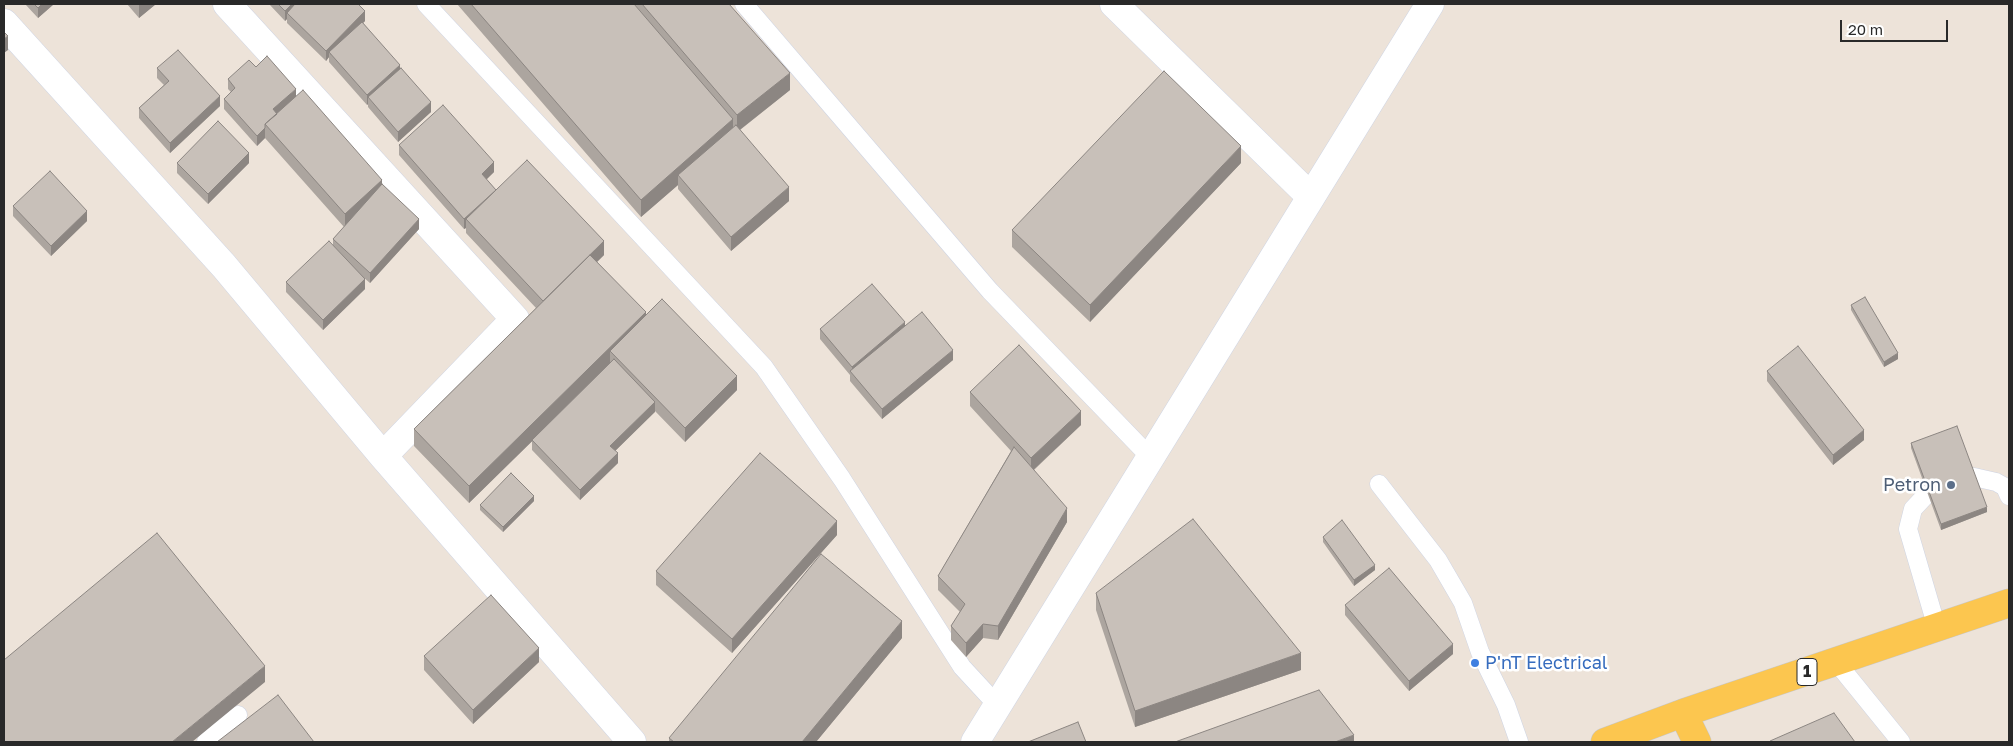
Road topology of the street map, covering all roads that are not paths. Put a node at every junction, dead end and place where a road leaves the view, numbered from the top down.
1 (227, 4) edge
2 (426, 4) edge
3 (744, 4) edge
4 (1114, 4) edge
5 (1430, 4) edge
6 (4, 23) edge
7 (1311, 197) junction
8 (383, 456) junction
9 (1151, 458) junction
10 (1974, 477) edge
11 (1379, 484) dead end
12 (1927, 494) edge
13 (2009, 496) edge
14 (2009, 603) edge
15 (1937, 628) junction
16 (1837, 663) junction
17 (998, 706) junction
18 (1683, 713) junction
19 (238, 715) edge
20 (206, 742) edge
21 (632, 742) edge
22 (975, 742) edge
23 (1520, 742) edge
24 (1605, 742) edge
25 (1697, 742) edge
26 (1901, 742) edge

1 - 8 street
2 - 17 lane
3 - 9 lane
4 - 7 street
5 - 7 street
6 - 8 street
7 - 9 street
8 - 21 street
9 - 17 street
10 - 13 lane
11 - 23 lane
12 - 15 lane
14 - 15 main road, 1
15 - 16 main road, 1
16 - 18 main road, 1
16 - 26 lane
17 - 22 street
18 - 24 main road, 1
18 - 25 main road
19 - 20 lane

